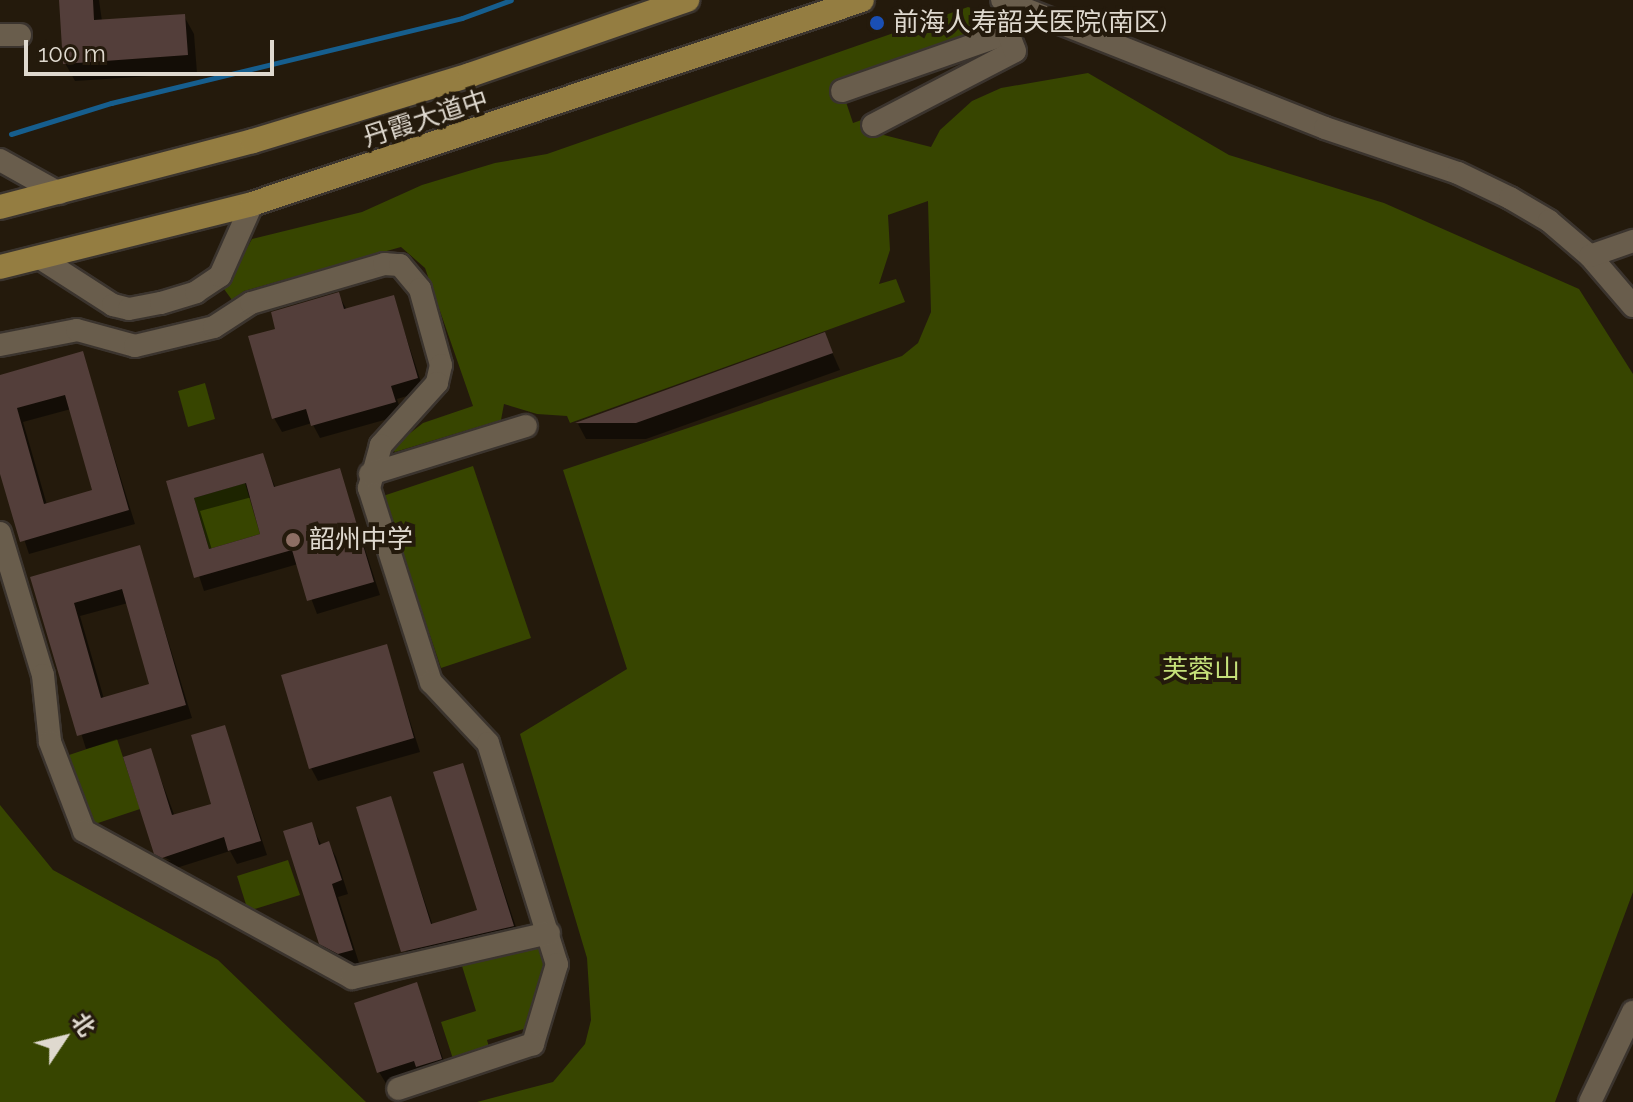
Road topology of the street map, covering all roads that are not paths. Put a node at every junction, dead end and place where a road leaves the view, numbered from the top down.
1 (687, 0) edge
2 (862, 0) edge
3 (1002, 0) edge
4 (1024, 12) junction
5 (1008, 33) junction
6 (842, 91) dead end
7 (873, 125) dead end
8 (0, 160) edge
9 (59, 193) junction
10 (252, 204) junction
11 (0, 207) edge
12 (1633, 241) edge
13 (1590, 256) junction
14 (40, 258) junction
15 (0, 267) edge
16 (161, 303) junction
17 (1633, 306) edge
18 (170, 339) junction
19 (0, 345) edge
20 (526, 426) dead end
21 (370, 474) junction
22 (0, 533) edge
23 (549, 933) junction
24 (1633, 1012) edge
25 (398, 1089) dead end
26 (1590, 1102) edge

1 - 9 main road, 丹霞大道中
2 - 10 main road, 丹霞大道中
3 - 4 street
4 - 5 street
4 - 13 street
5 - 6 street
5 - 7 street
8 - 9 street
9 - 11 main road, 丹霞大道中
10 - 14 main road, 丹霞大道中
10 - 16 street
12 - 13 street
13 - 17 street
14 - 15 main road, 丹霞大道中
14 - 16 street
16 - 18 street
18 - 19 street
18 - 21 street
20 - 21 street
21 - 23 street
22 - 23 street
23 - 25 street
24 - 26 street

